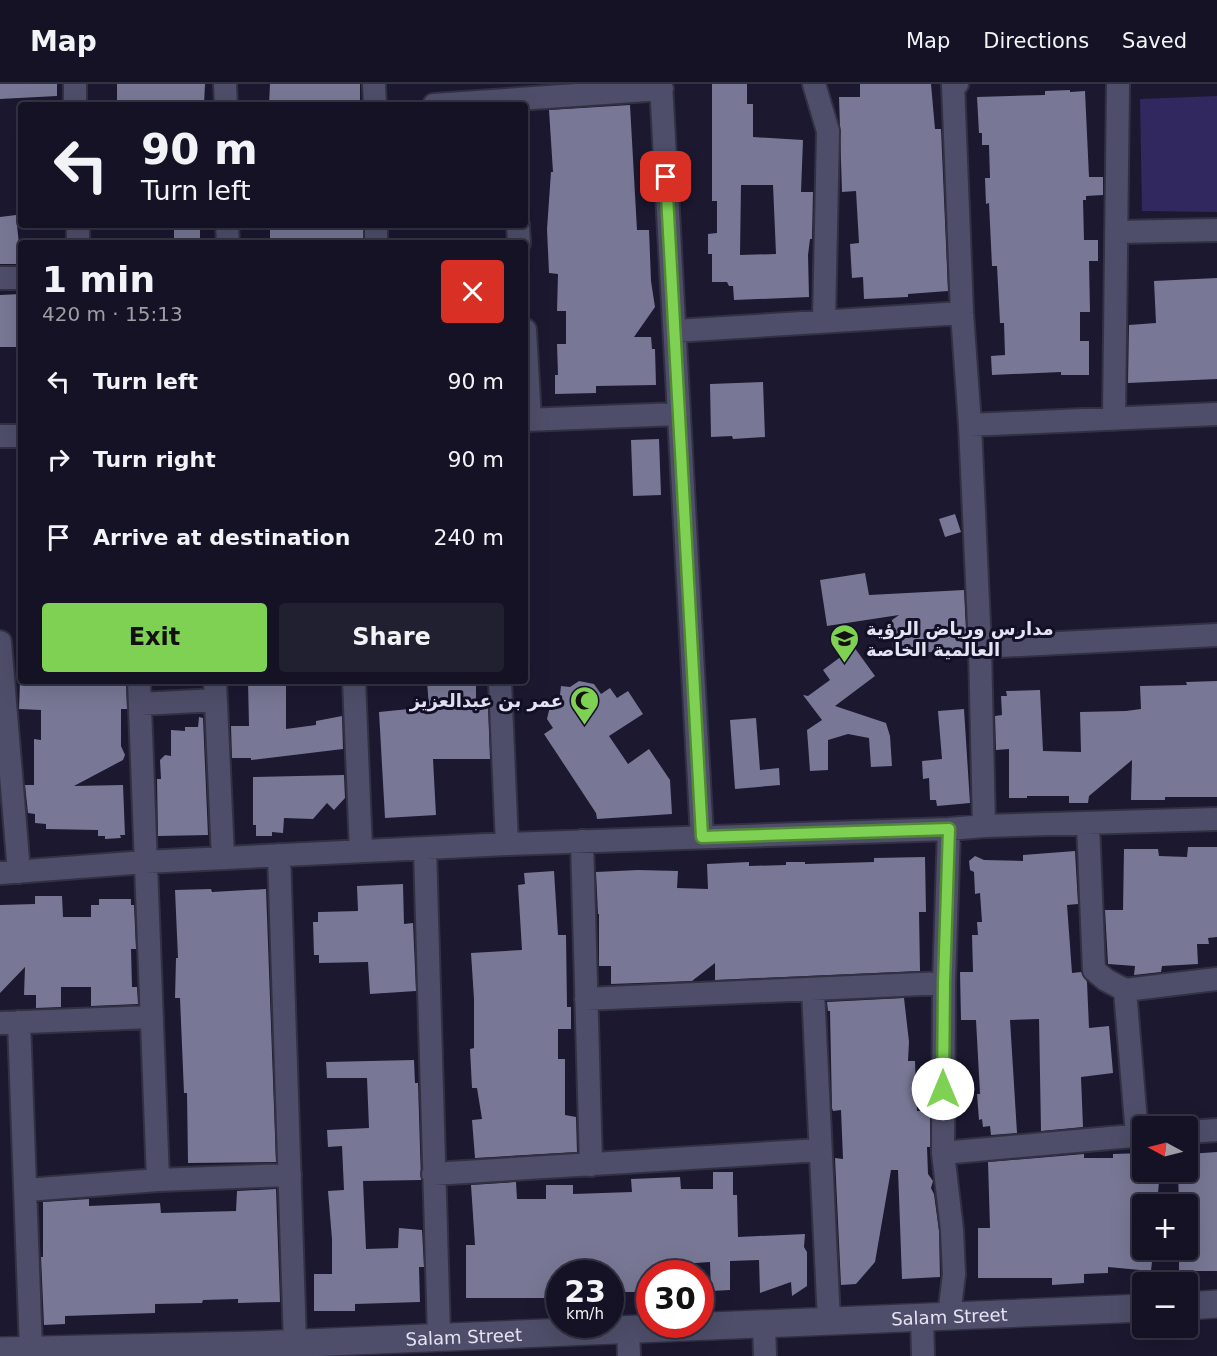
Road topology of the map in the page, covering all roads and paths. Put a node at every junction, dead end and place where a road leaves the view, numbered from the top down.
1 (75, 84) edge
2 (225, 84) edge
3 (374, 84) edge
4 (814, 84) edge
5 (957, 84) edge
6 (1118, 84) edge
7 (662, 86) edge
8 (75, 102) edge
9 (226, 102) edge
10 (375, 102) edge
11 (509, 102) edge
12 (1217, 230) edge
13 (1116, 232) junction
14 (0, 278) edge
15 (18, 278) edge
16 (962, 313) junction
17 (824, 321) junction
18 (675, 331) junction
19 (678, 414) junction
20 (1217, 414) edge
21 (1114, 419) junction
22 (528, 420) edge
23 (970, 425) junction
24 (0, 436) edge
25 (18, 436) edge
26 (1217, 635) edge
27 (0, 642) edge
28 (980, 647) junction
29 (139, 684) edge
30 (354, 684) edge
31 (501, 684) edge
32 (215, 690) edge
33 (140, 704) junction
34 (1217, 819) edge
35 (1088, 824) junction
36 (984, 826) junction
37 (949, 829) junction
38 (702, 837) junction
39 (582, 842) junction
40 (507, 844) junction
41 (425, 849) junction
42 (361, 851) junction
43 (279, 855) junction
44 (223, 858) junction
45 (145, 862) junction
46 (10, 873) edge
47 (1217, 979) edge
48 (944, 983) junction
49 (813, 990) junction
50 (1125, 990) junction
51 (586, 999) junction
52 (152, 1017) junction
53 (9, 1023) edge
54 (1138, 1116) edge
55 (1217, 1130) edge
56 (1198, 1131) edge
57 (1132, 1136) edge
58 (819, 1150) junction
59 (943, 1153) junction
60 (591, 1165) junction
61 (433, 1174) junction
62 (290, 1175) junction
63 (158, 1180) junction
64 (26, 1190) junction
65 (1217, 1304) edge
66 (1198, 1305) edge
67 (1132, 1308) edge
68 (936, 1317) junction
69 (829, 1321) junction
70 (764, 1323) junction
71 (628, 1329) junction
72 (439, 1336) junction
73 (295, 1342) junction
74 (31, 1350) junction
75 (257, 1350) edge
76 (0, 1351) edge
77 (100, 1352) edge
78 (629, 1356) edge
79 (765, 1356) edge
80 (923, 1356) edge

1 - 8 street
2 - 9 street
3 - 10 street
4 - 17 street
5 - 16 street
6 - 13 street
7 - 11 street
7 - 18 street
12 - 13 street
13 - 21 street
14 - 15 street
16 - 17 street
16 - 23 street
17 - 18 street
18 - 19 street
19 - 22 street
19 - 38 street
20 - 21 street
21 - 23 street
23 - 28 street
24 - 25 street
26 - 28 street
27 - 46 street
28 - 36 street
29 - 33 street
30 - 42 street
31 - 40 street
32 - 33 street
32 - 44 street
33 - 45 street
34 - 35 street
35 - 36 street
35 - 50 street
36 - 37 street
37 - 38 street
37 - 48 street
38 - 39 street
39 - 40 street
39 - 51 street
40 - 41 street
41 - 42 street
41 - 61 street
42 - 43 street
43 - 44 street
43 - 62 street
44 - 45 street
45 - 46 street
45 - 52 street
47 - 50 street
48 - 49 street
48 - 59 street
49 - 51 street
49 - 58 street
50 - 54 street
51 - 60 street
52 - 53 street
52 - 63 street
53 - 64 street
55 - 56 street
57 - 59 street
58 - 60 street
58 - 69 street
59 - 68 street
60 - 61 street
61 - 72 street
62 - 63 street
62 - 73 street
63 - 64 street
64 - 74 street
65 - 66 street
67 - 68 street, Salam Street
68 - 69 street, Salam Street
68 - 80 street
69 - 70 street, Salam Street
70 - 71 street, Salam Street
70 - 79 street
71 - 72 street, Salam Street
71 - 78 street
72 - 73 street, Salam Street
73 - 75 street, Salam Street
74 - 76 street, Salam Street
74 - 77 street, Salam Street
75 - 77 street, Salam Street

